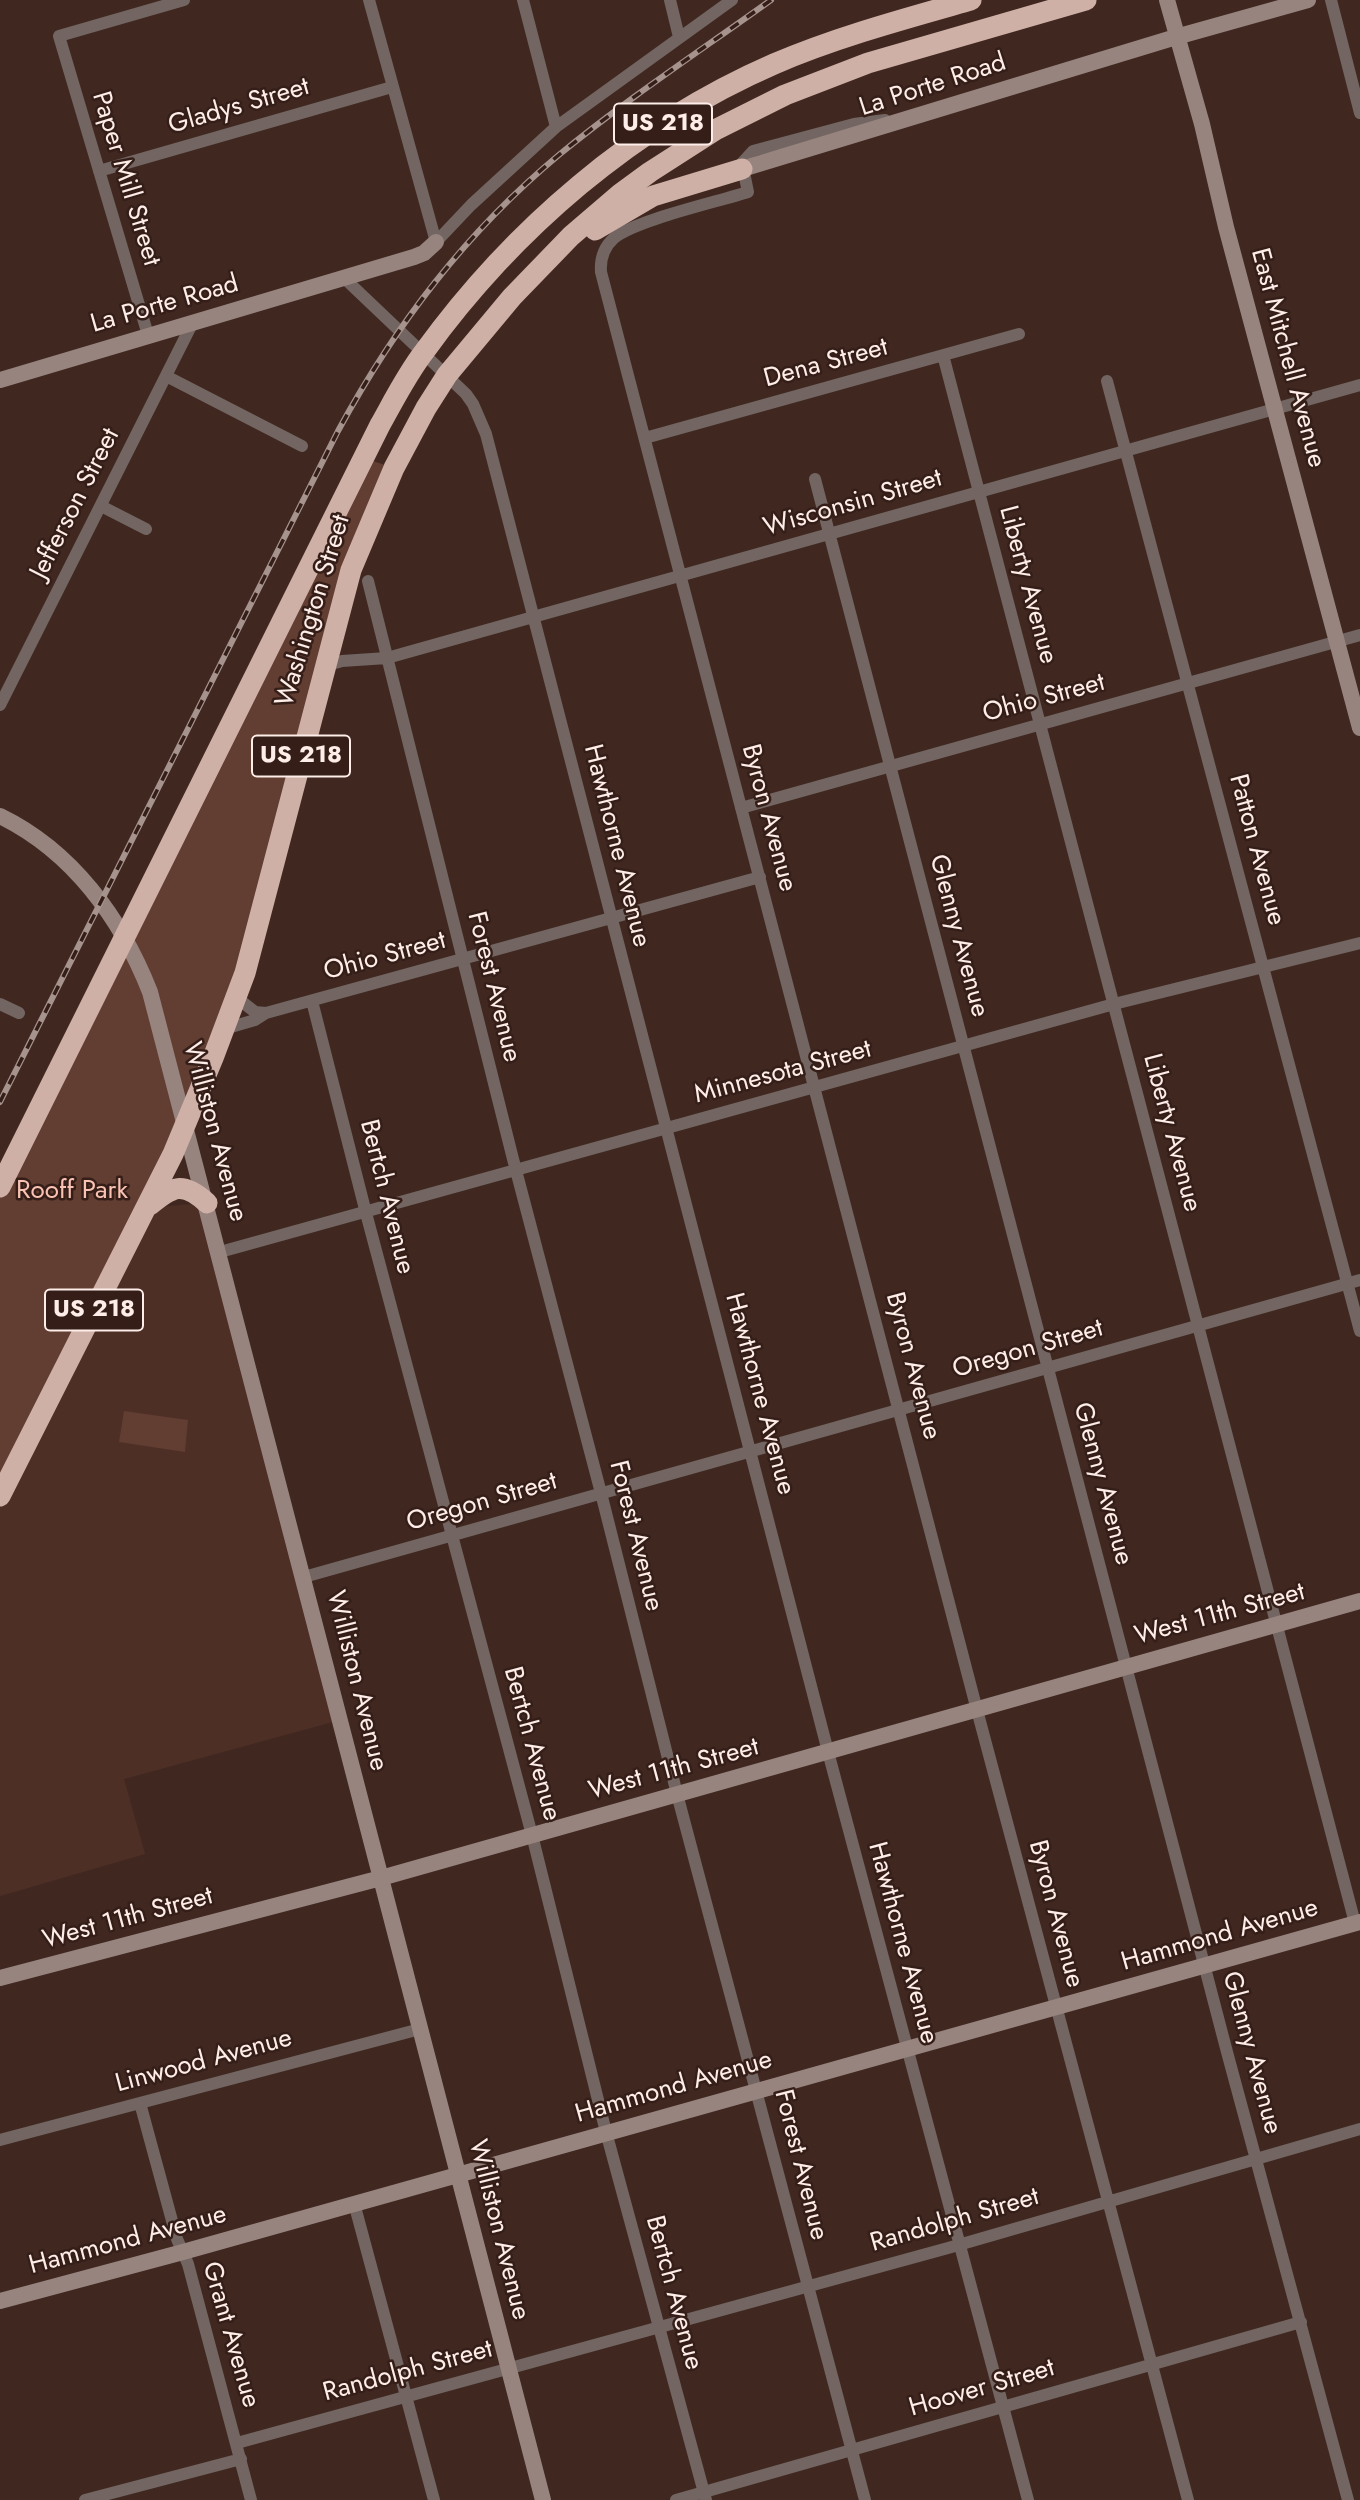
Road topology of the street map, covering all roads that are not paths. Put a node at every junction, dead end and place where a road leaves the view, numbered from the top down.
1 (184, 0) edge
2 (369, 0) edge
3 (523, 0) edge
4 (670, 0) edge
5 (732, 0) edge
6 (971, 0) edge
7 (1086, 0) edge
8 (1167, 0) edge
9 (1308, 0) edge
10 (1331, 0) edge
11 (679, 37) junction
12 (1176, 37) junction
13 (392, 87) junction
14 (1360, 113) edge
15 (556, 127) junction
16 (742, 169) junction
17 (99, 172) junction
18 (436, 242) junction
19 (343, 278) junction
20 (512, 297) junction
21 (192, 322) junction
22 (1019, 334) dead end
23 (148, 335) junction
24 (423, 353) junction
25 (943, 355) junction
26 (447, 375) junction
27 (166, 376) junction
28 (0, 380) edge
29 (1107, 381) dead end
30 (1360, 385) edge
31 (1275, 409) junction
32 (645, 438) junction
33 (302, 446) dead end
34 (1126, 451) junction
35 (815, 479) dead end
36 (979, 492) junction
37 (101, 506) junction
38 (146, 529) dead end
39 (829, 534) junction
40 (681, 575) junction
41 (368, 581) dead end
42 (534, 617) junction
43 (333, 633) junction
44 (1360, 635) edge
45 (1337, 642) junction
46 (387, 658) junction
47 (357, 660) junction
48 (325, 666) junction
49 (1188, 683) junction
50 (0, 705) edge
51 (1040, 724) junction
52 (1360, 728) edge
53 (890, 766) junction
54 (741, 808) junction
55 (0, 816) edge
56 (760, 877) junction
57 (611, 918) junction
58 (126, 938) junction
59 (1360, 943) edge
60 (462, 959) junction
61 (1264, 967) junction
62 (236, 997) junction
63 (312, 1000) junction
64 (0, 1004) edge
65 (1114, 1004) junction
66 (19, 1013) dead end
67 (266, 1013) junction
68 (224, 1029) junction
69 (964, 1046) junction
70 (815, 1088) junction
71 (186, 1124) junction
72 (666, 1129) junction
73 (516, 1171) junction
74 (0, 1187) edge
75 (207, 1203) junction
76 (145, 1208) junction
77 (366, 1213) junction
78 (220, 1252) junction
79 (1354, 1282) edge
80 (1198, 1326) junction
81 (1360, 1331) edge
82 (1048, 1368) junction
83 (900, 1410) junction
84 (751, 1451) junction
85 (601, 1493) junction
86 (0, 1496) edge
87 (451, 1535) junction
88 (304, 1577) junction
89 (1360, 1601) edge
90 (1277, 1625) junction
91 (1126, 1666) junction
92 (977, 1710) junction
93 (829, 1753) junction
94 (677, 1794) junction
95 (532, 1835) junction
96 (381, 1878) junction
97 (1357, 1923) edge
98 (1204, 1965) junction
99 (0, 1978) edge
100 (1056, 2007) junction
101 (420, 2029) junction
102 (907, 2049) junction
103 (757, 2090) junction
104 (140, 2103) junction
105 (1360, 2129) edge
106 (606, 2132) junction
107 (0, 2140) edge
108 (1256, 2158) junction
109 (458, 2174) junction
110 (1107, 2202) junction
111 (354, 2203) junction
112 (959, 2245) junction
113 (183, 2252) junction
114 (807, 2286) junction
115 (0, 2301) edge
116 (1301, 2322) junction
117 (659, 2327) junction
118 (1151, 2365) junction
119 (508, 2368) junction
120 (405, 2397) junction
121 (1002, 2407) junction
122 (236, 2443) junction
123 (851, 2450) junction
124 (241, 2459) junction
125 (705, 2496) edge
126 (90, 2499) edge
127 (251, 2500) edge
128 (434, 2500) edge
129 (543, 2500) edge
130 (676, 2500) edge
131 (865, 2500) edge
132 (1027, 2500) edge
133 (1188, 2500) edge
134 (1348, 2500) edge

1 - 17 street, Paper Mill Street
2 - 13 street
3 - 15 street
4 - 11 street
5 - 11 street
6 - 24 highway, Washington Street / US 218
7 - 20 highway, Washington Street / US 218
8 - 12 street, East Mitchell Avenue
9 - 12 street, La Porte Road
10 - 14 street
11 - 15 street
12 - 16 street, La Porte Road
12 - 31 street, East Mitchell Avenue
13 - 17 street, Gladys Street
13 - 18 street
15 - 18 street
16 - 20 highway
16 - 32 street, Byron Avenue
17 - 23 street, Paper Mill Street
18 - 19 street, La Porte Road
19 - 21 street, La Porte Road
19 - 24 street, Hawthorne Avenue
20 - 26 highway, Washington Street / US 218
21 - 23 street, La Porte Road
21 - 27 street, Jefferson Street
22 - 25 street, Dena Street
23 - 28 street, La Porte Road
24 - 26 street, Hawthorne Avenue
24 - 58 highway, Washington Street / US 218
25 - 32 street, Dena Street
25 - 36 street, Liberty Avenue
26 - 42 street, Hawthorne Avenue
26 - 43 highway, Washington Street / US 218
27 - 33 street
27 - 37 street, Jefferson Street
29 - 34 street, Patton Avenue
30 - 31 street, Wisconsin Street
31 - 34 street, Wisconsin Street
31 - 45 street, East Mitchell Avenue
32 - 40 street, Byron Avenue
34 - 36 street, Wisconsin Street
34 - 49 street, Patton Avenue
35 - 39 street, Glenny Avenue
36 - 39 street, Wisconsin Street
36 - 51 street, Liberty Avenue
37 - 38 street
37 - 50 street, Jefferson Street
39 - 40 street, Wisconsin Street
39 - 53 street, Glenny Avenue
40 - 42 street, Wisconsin Street
40 - 54 street, Byron Avenue
41 - 46 street, Forest Avenue
42 - 46 street, Wisconsin Street
42 - 57 street, Hawthorne Avenue
43 - 47 street
43 - 48 highway, Washington Street / US 218
44 - 45 street, Ohio Street
45 - 49 street, Ohio Street
45 - 52 street, East Mitchell Avenue
46 - 47 street, Wisconsin Street
46 - 60 street, Forest Avenue
47 - 48 street, Wisconsin Street
48 - 62 highway, Washington Street / US 218
49 - 51 street, Ohio Street
49 - 61 street, Patton Avenue
51 - 53 street, Ohio Street
51 - 65 street, Liberty Avenue
53 - 54 street, Ohio Street
53 - 69 street, Glenny Avenue
54 - 56 street, Byron Avenue
55 - 58 street, Williston Avenue
56 - 57 street, Ohio Street
56 - 70 street, Byron Avenue
57 - 60 street, Ohio Street
57 - 72 street, Hawthorne Avenue
58 - 71 street, Williston Avenue
58 - 74 highway, Washington Street / US 218
59 - 61 street, Minnesota Street
60 - 63 street, Ohio Street
60 - 73 street, Forest Avenue
61 - 65 street, Minnesota Street
61 - 79 street, Patton Avenue
62 - 67 street
62 - 68 highway, Washington Street / US 218
63 - 67 street, Ohio Street
63 - 77 street, Bertch Avenue
64 - 66 street
65 - 69 street, Minnesota Street
65 - 80 street, Liberty Avenue
67 - 68 street, Ohio Street
68 - 71 highway, Washington Street / US 218
69 - 70 street, Minnesota Street
69 - 82 street, Glenny Avenue
70 - 72 street, Minnesota Street
70 - 83 street, Byron Avenue
71 - 75 street, Williston Avenue
71 - 76 highway, Washington Street / US 218
72 - 73 street, Minnesota Street
72 - 84 street, Hawthorne Avenue
73 - 77 street, Minnesota Street
73 - 85 street, Forest Avenue
75 - 76 highway
75 - 78 street, Williston Avenue
76 - 86 highway, Washington Street / US 218
77 - 78 street, Minnesota Street
77 - 87 street, Bertch Avenue
78 - 88 street, Williston Avenue
79 - 80 street, Oregon Street
79 - 81 street, Patton Avenue
80 - 82 street, Oregon Street
80 - 90 street, Liberty Avenue
82 - 83 street, Oregon Street
82 - 91 street, Glenny Avenue
83 - 84 street, Oregon Street
83 - 92 street, Byron Avenue
84 - 85 street, Oregon Street
84 - 93 street, Hawthorne Avenue
85 - 87 street, Oregon Street
85 - 94 street, Forest Avenue
87 - 88 street, Oregon Street
87 - 95 street, Bertch Avenue
88 - 96 street, Williston Avenue
89 - 90 street, West 11th Street
90 - 91 street, West 11th Street
90 - 97 street, Liberty Avenue
91 - 92 street, West 11th Street
91 - 98 street, Glenny Avenue
92 - 93 street, West 11th Street
92 - 100 street, Byron Avenue
93 - 94 street, West 11th Street
93 - 102 street, Hawthorne Avenue
94 - 95 street, West 11th Street
94 - 103 street, Forest Avenue
95 - 96 street, West 11th Street
95 - 106 street, Bertch Avenue
96 - 99 street, West 11th Street
96 - 101 street, Williston Avenue
97 - 98 street, Hammond Avenue
98 - 100 street, Hammond Avenue
98 - 108 street, Glenny Avenue
100 - 102 street, Hammond Avenue
100 - 110 street, Byron Avenue
101 - 104 street, Linwood Avenue
101 - 109 street, Williston Avenue
102 - 103 street, Hammond Avenue
102 - 112 street, Hawthorne Avenue
103 - 106 street, Hammond Avenue
103 - 114 street, Forest Avenue
104 - 107 street, Linwood Avenue
104 - 113 street, Grant Avenue
105 - 108 street, Randolph Street
106 - 109 street, Hammond Avenue
106 - 117 street, Bertch Avenue
108 - 110 street, Randolph Street
108 - 116 street, Glenny Avenue
109 - 111 street, Hammond Avenue
109 - 119 street, Williston Avenue
110 - 112 street, Randolph Street
110 - 118 street, Byron Avenue
111 - 113 street, Hammond Avenue
111 - 120 street
112 - 114 street, Randolph Street
112 - 121 street, Hawthorne Avenue
113 - 115 street, Hammond Avenue
113 - 122 street, Grant Avenue
114 - 117 street, Randolph Street
114 - 123 street, Forest Avenue
116 - 118 street, Hoover Street
116 - 134 street, Glenny Avenue
117 - 119 street, Randolph Street
117 - 125 street, Bertch Avenue
118 - 121 street, Hoover Street
118 - 133 street, Byron Avenue
119 - 120 street, Randolph Street
119 - 129 street, Williston Avenue
120 - 122 street, Randolph Street
120 - 128 street
121 - 123 street, Hoover Street
121 - 132 street, Hawthorne Avenue
122 - 124 street, Grant Avenue
123 - 125 street, Hoover Street
123 - 131 street, Forest Avenue
124 - 126 street
124 - 127 street, Grant Avenue
125 - 130 street, Hoover Street

